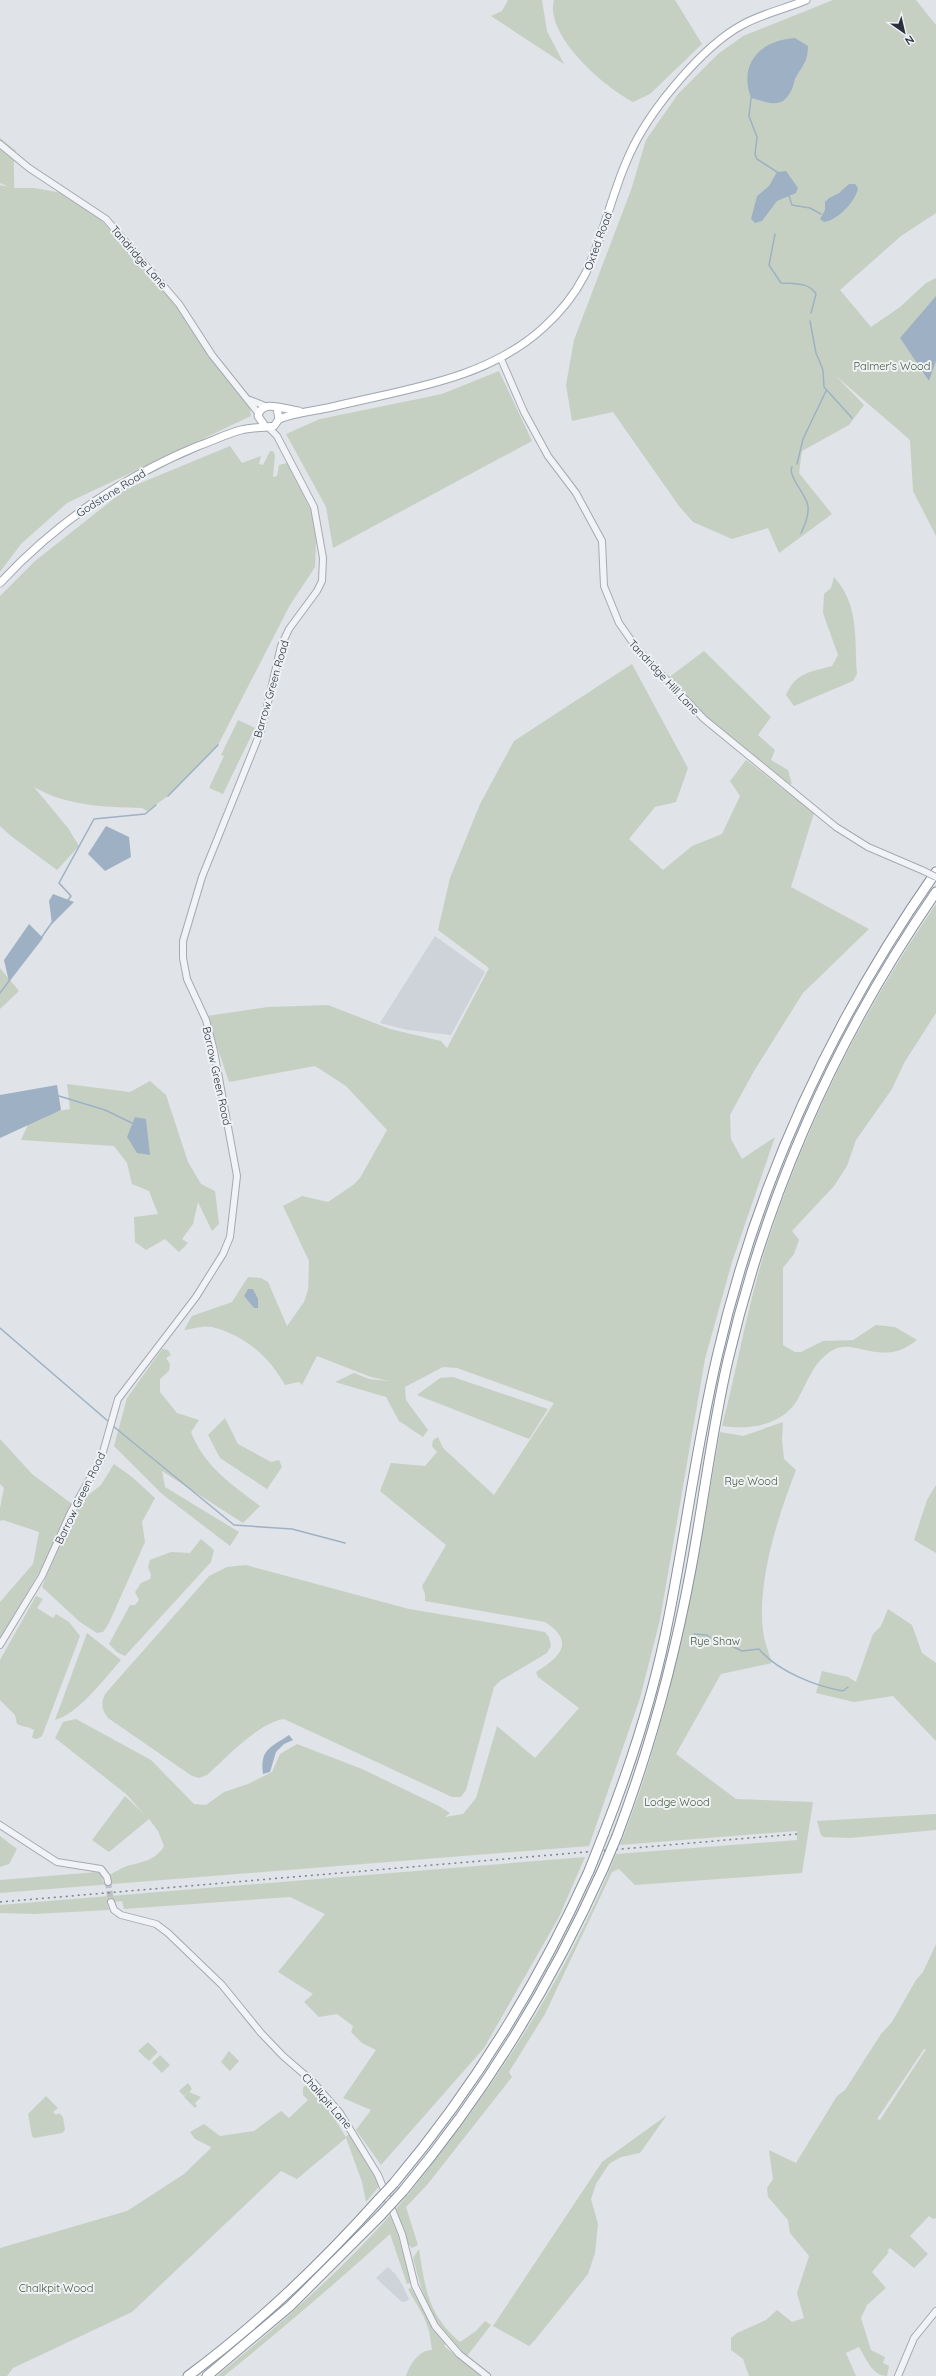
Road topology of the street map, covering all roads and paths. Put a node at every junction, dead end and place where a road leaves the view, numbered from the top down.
1 (806, 0) edge
2 (0, 144) edge
3 (500, 359) junction
4 (250, 400) junction
5 (265, 406) junction
6 (277, 408) junction
7 (307, 412) junction
8 (258, 415) junction
9 (278, 421) junction
10 (267, 426) junction
11 (240, 430) junction
12 (277, 436) junction
13 (0, 583) edge
14 (936, 872) edge
15 (936, 877) edge
16 (936, 892) edge
17 (0, 1646) edge
18 (0, 1825) edge
19 (108, 1882) tunnel mouth
20 (111, 1902) tunnel mouth
21 (936, 2311) edge
22 (188, 2376) edge
23 (207, 2376) edge
24 (487, 2376) edge
25 (898, 2376) edge

1 - 3 main road, Oxted Road
2 - 4 street, Tandridge Lane
3 - 7 main road, Oxted Road
3 - 15 street, Tandridge Hill Lane, bridge
4 - 5 street, Tandridge Lane
4 - 8 street, Tandridge Lane
5 - 6 main road
5 - 8 main road
6 - 7 main road, Oxted Road
6 - 9 main road
7 - 9 main road, Oxted Road
8 - 10 main road
8 - 11 main road, Godstone Road
9 - 10 main road
9 - 12 street, Barrow Green Road
10 - 11 main road, Godstone Road
10 - 12 street, Barrow Green Road
11 - 13 main road, Godstone Road
12 - 17 street, Barrow Green Road
14 - 22 highway, bridge
16 - 23 highway, bridge
18 - 19 street
20 - 24 street, Chalkpit Lane
21 - 25 street

